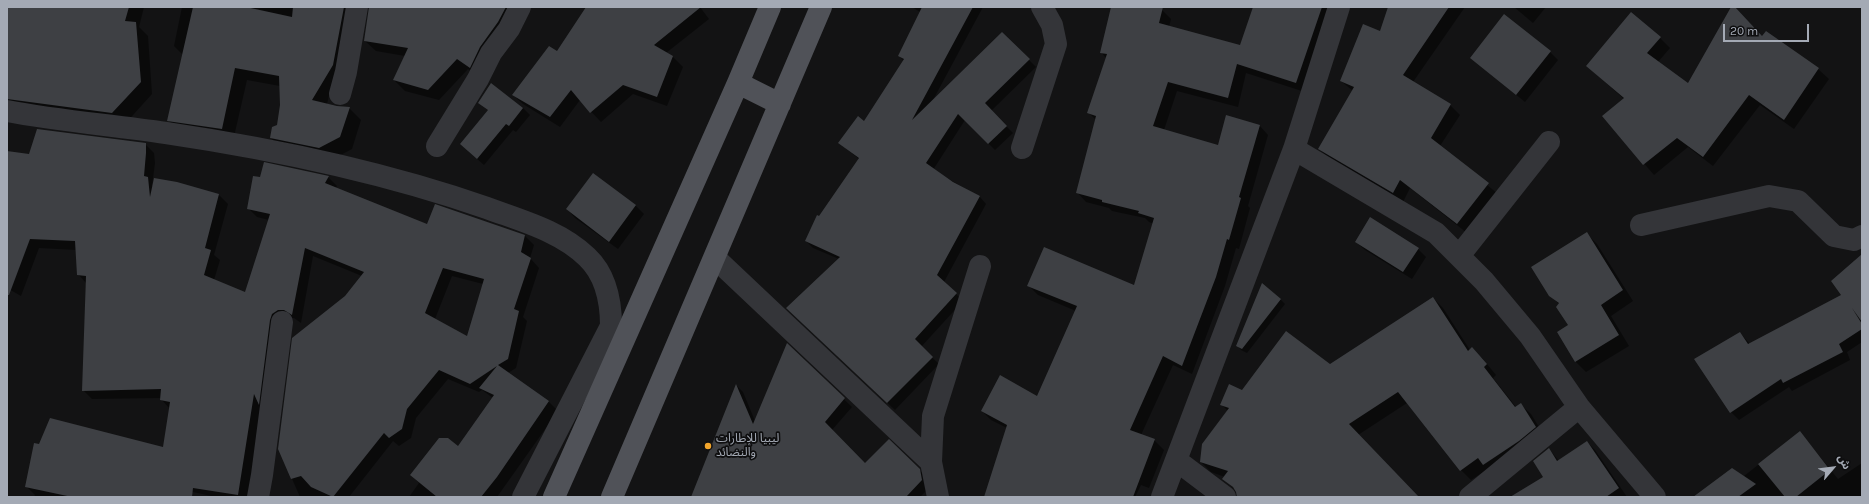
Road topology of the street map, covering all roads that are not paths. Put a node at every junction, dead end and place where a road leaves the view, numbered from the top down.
1 (357, 7) edge
2 (520, 7) edge
3 (770, 7) edge
4 (821, 7) edge
5 (1042, 7) edge
6 (1339, 7) edge
7 (738, 83) junction
8 (340, 94) dead end
9 (780, 104) junction
10 (7, 111) edge
11 (1548, 142) dead end
12 (437, 146) dead end
13 (1022, 148) dead end
14 (1294, 150) junction
15 (1641, 225) dead end
16 (1862, 236) edge
17 (1459, 256) junction
18 (716, 258) junction
19 (980, 266) dead end
20 (282, 322) dead end
21 (1579, 407) junction
22 (1176, 460) junction
23 (931, 462) junction
24 (258, 497) edge
25 (524, 497) edge
26 (554, 497) edge
27 (612, 497) edge
28 (938, 497) edge
29 (1162, 497) edge
30 (1225, 497) edge
31 (1470, 497) edge
32 (1655, 497) edge

1 - 8 street
2 - 12 street
3 - 7 main road
4 - 9 main road
5 - 13 street
6 - 14 street
7 - 9 main road
7 - 26 main road
9 - 18 main road
10 - 25 street
11 - 17 street
14 - 17 street
14 - 22 street
15 - 16 street
17 - 21 street
18 - 23 street
18 - 27 main road
19 - 23 street
20 - 24 street
21 - 31 street
21 - 32 street
22 - 29 street
22 - 30 street
23 - 28 street

